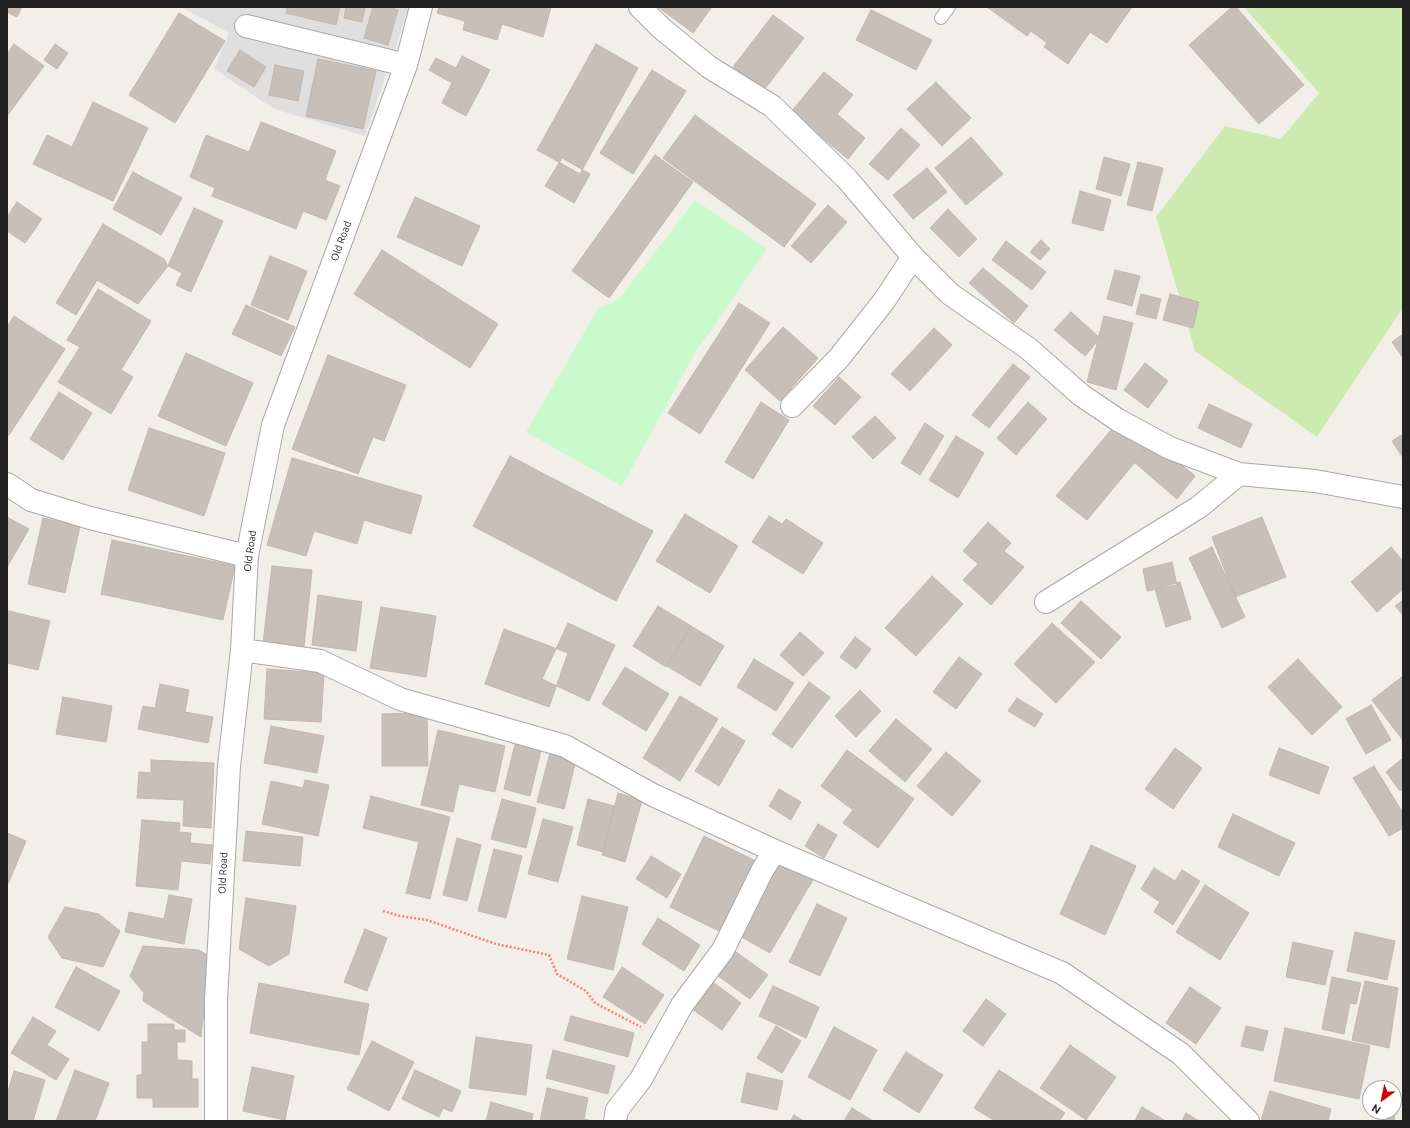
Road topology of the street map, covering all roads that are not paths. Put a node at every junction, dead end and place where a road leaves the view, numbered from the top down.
1 (422, 7) edge
2 (640, 7) edge
3 (949, 7) edge
4 (942, 18) dead end
5 (246, 26) dead end
6 (406, 65) junction
7 (913, 257) junction
8 (792, 406) dead end
9 (1239, 474) junction
10 (7, 484) edge
11 (1403, 497) edge
12 (247, 556) junction
13 (1046, 602) dead end
14 (242, 650) junction
15 (775, 851) junction
16 (216, 1121) edge
17 (615, 1121) edge
18 (1248, 1121) edge

1 - 6 street, Old Road
2 - 7 street
3 - 4 lane
5 - 6 street
6 - 12 street, Old Road
7 - 8 street
7 - 9 street
9 - 11 street
9 - 13 street
10 - 12 street
12 - 14 street, Old Road
14 - 15 street
14 - 16 street, Old Road
15 - 17 street
15 - 18 street

